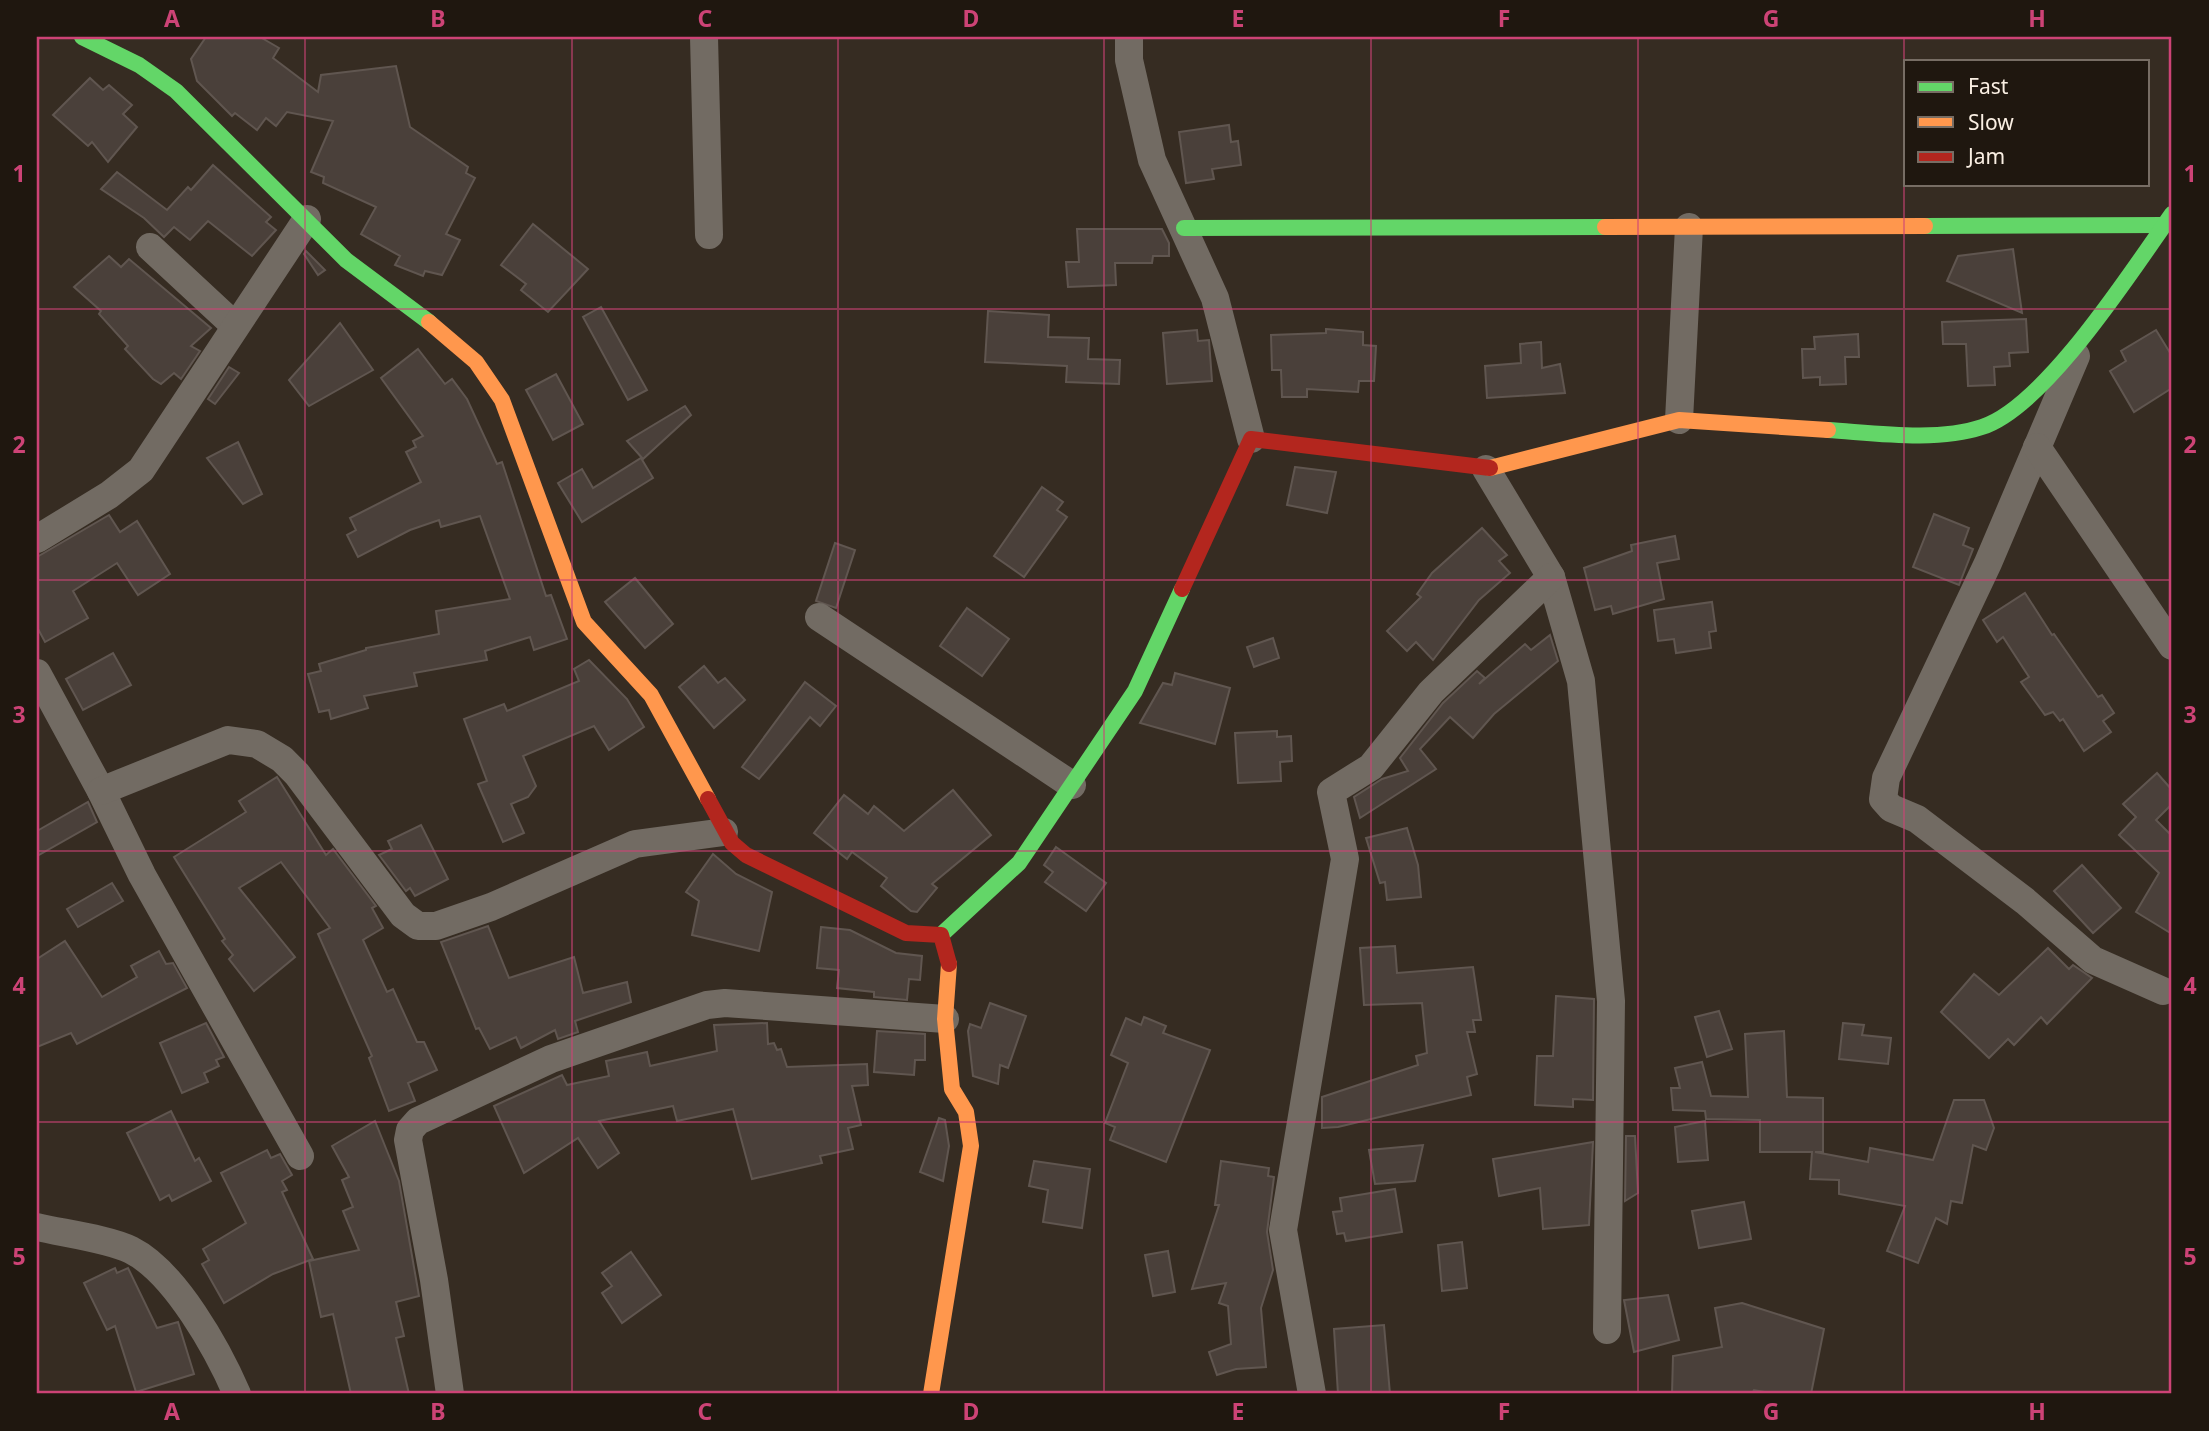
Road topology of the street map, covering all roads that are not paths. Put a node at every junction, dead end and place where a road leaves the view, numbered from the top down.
1 (82, 37) edge
2 (704, 37) edge
3 (1129, 37) edge
4 (307, 219) junction
5 (2168, 219) edge
6 (1689, 227) junction
7 (1184, 228) junction
8 (709, 235) dead end
9 (150, 247) dead end
10 (234, 325) junction
11 (2084, 337) junction
12 (1679, 420) junction
13 (1251, 439) junction
14 (2037, 447) junction
15 (1486, 469) junction
16 (37, 539) edge
17 (1551, 577) junction
18 (819, 617) dead end
19 (2172, 646) edge
20 (37, 673) edge
21 (1072, 785) junction
22 (101, 791) junction
23 (724, 832) junction
24 (941, 935) junction
25 (2163, 991) dead end
26 (945, 1019) junction
27 (300, 1156) dead end
28 (37, 1227) edge
29 (1607, 1330) dead end
30 (237, 1394) edge
31 (450, 1394) edge
32 (931, 1394) edge
33 (1312, 1394) edge

1 - 4 street
2 - 8 street
3 - 7 street
4 - 10 street
4 - 23 street
5 - 6 street
5 - 11 street
6 - 7 street
6 - 12 street
7 - 13 street
9 - 10 street
10 - 16 street
11 - 12 street
11 - 14 street
12 - 15 street
13 - 15 street
13 - 21 street
14 - 19 street
14 - 25 street
15 - 17 street
17 - 29 street
17 - 33 street
18 - 21 street
20 - 22 street
21 - 24 street
22 - 23 street
22 - 27 street
23 - 24 street
24 - 26 street
26 - 31 street
26 - 32 street
28 - 30 street

